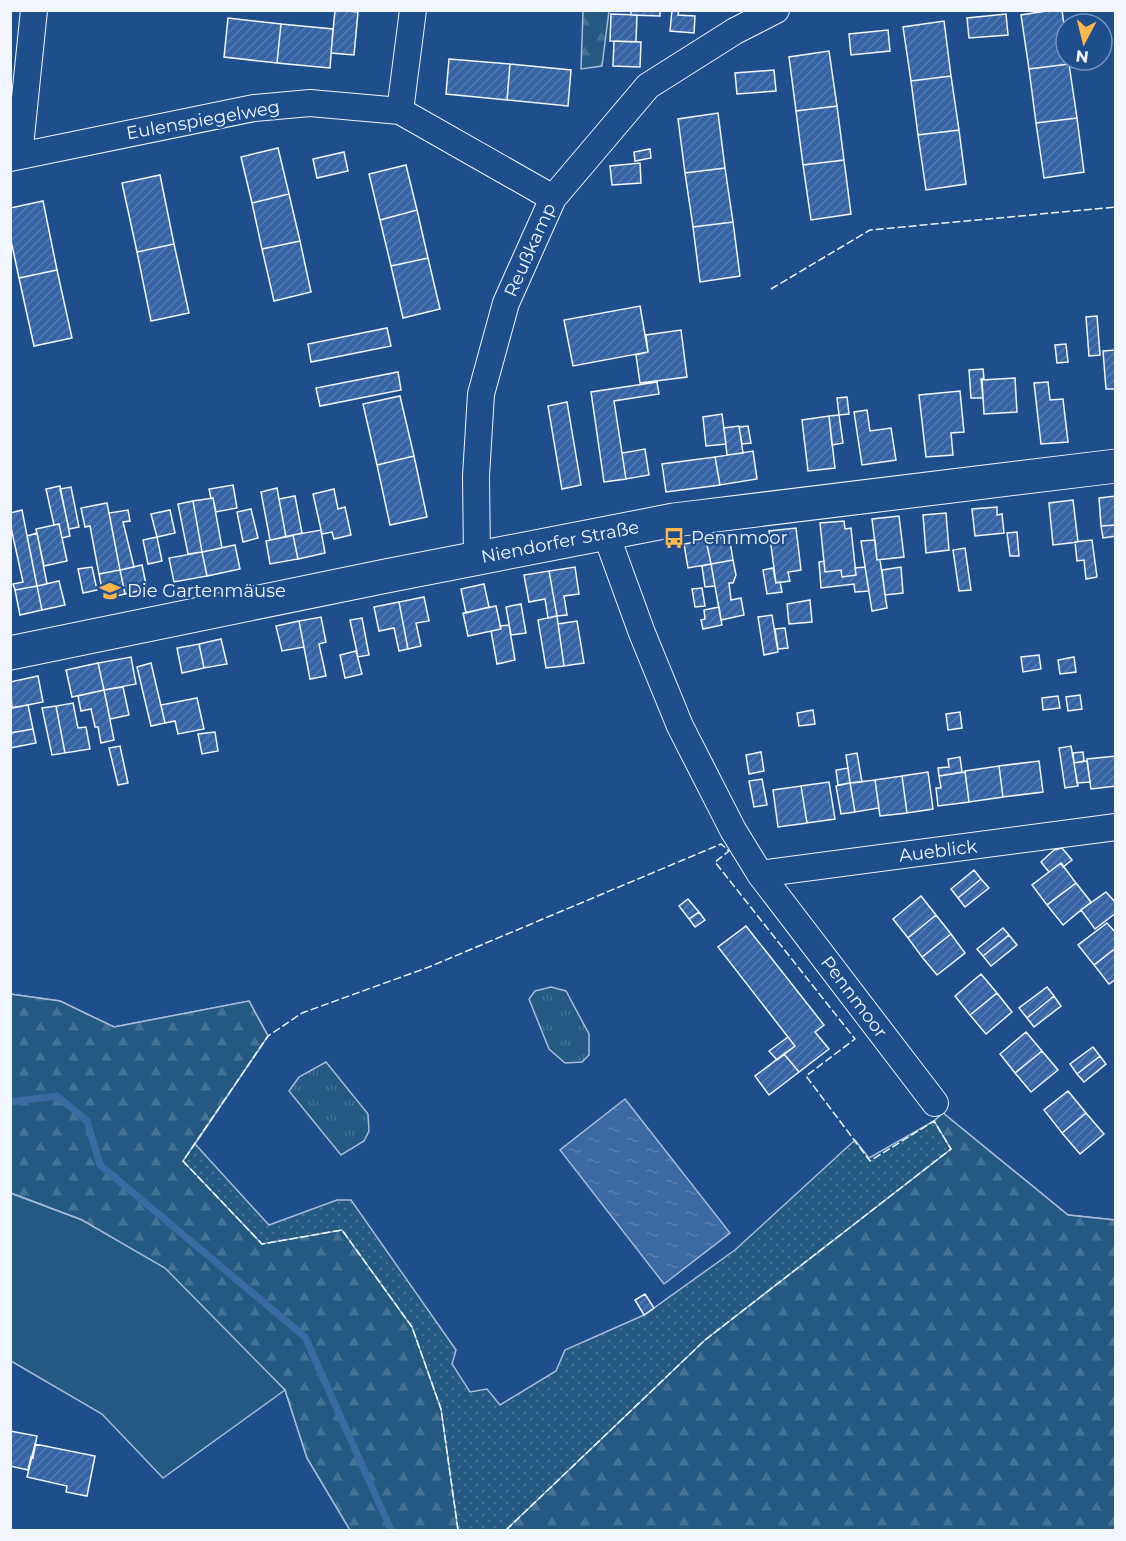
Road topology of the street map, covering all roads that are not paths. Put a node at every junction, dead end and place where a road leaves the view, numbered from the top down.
1 (34, 10) edge
2 (413, 10) edge
3 (776, 10) edge
4 (400, 111) junction
5 (15, 157) edge
6 (553, 198) junction
7 (1116, 466) edge
8 (606, 534) junction
9 (477, 558) junction
10 (10, 653) edge
11 (1116, 827) edge
12 (760, 874) junction
13 (935, 1103) dead end

1 - 5 street
2 - 4 street
3 - 6 street, Reußkamp
4 - 5 street, Eulenspiegelweg
4 - 6 street, Eulenspiegelweg
6 - 9 street, Reußkamp
7 - 8 main road, Niendorfer Straße
8 - 9 main road, Niendorfer Straße
8 - 12 street, Pennmoor
9 - 10 main road, Niendorfer Straße
11 - 12 street, Aueblick
12 - 13 street, Pennmoor

